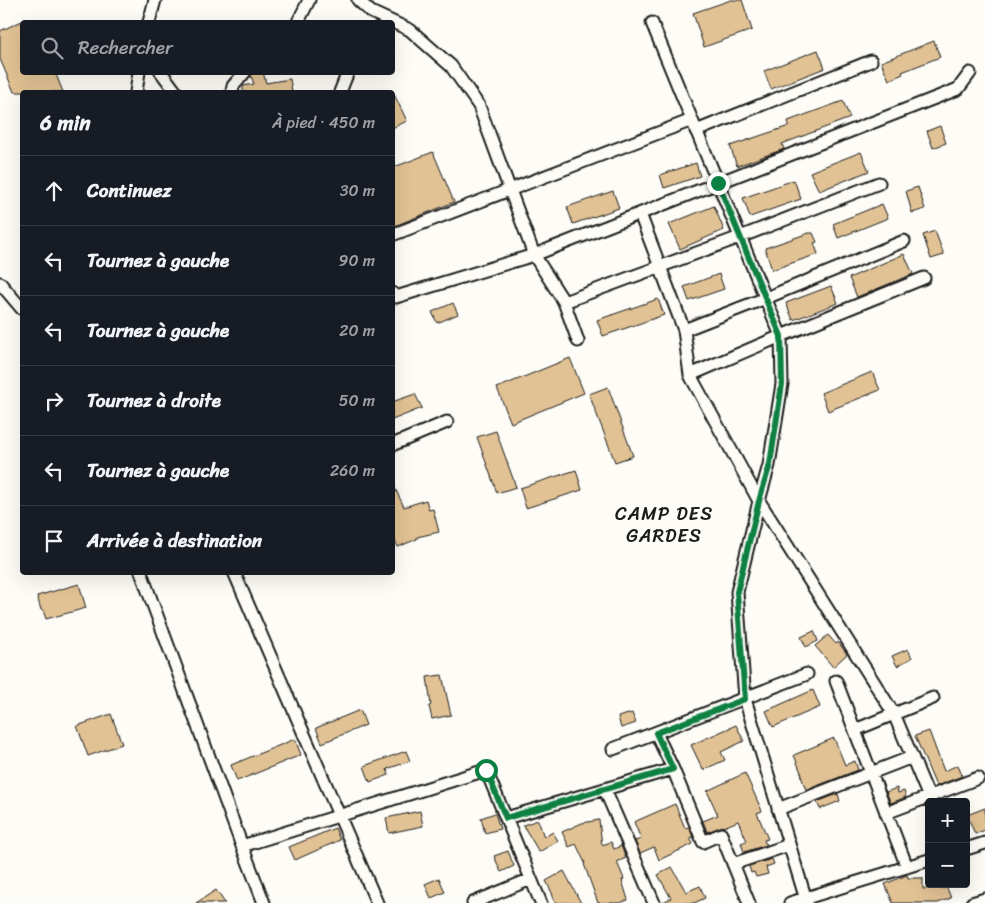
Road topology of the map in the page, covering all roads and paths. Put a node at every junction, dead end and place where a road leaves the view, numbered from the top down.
1 (155, 0) edge
2 (309, 0) edge
3 (358, 0) edge
4 (369, 17) edge
5 (150, 20) edge
6 (299, 20) edge
7 (652, 23) dead end
8 (395, 25) edge
9 (871, 62) dead end
10 (970, 73) dead end
11 (139, 75) edge
12 (163, 75) edge
13 (242, 75) edge
14 (347, 75) edge
15 (136, 90) edge
16 (174, 90) edge
17 (232, 90) edge
18 (341, 90) edge
19 (694, 125) junction
20 (718, 183) junction
21 (879, 183) dead end
22 (511, 190) junction
23 (640, 214) junction
24 (395, 234) edge
25 (740, 237) junction
26 (904, 241) dead end
27 (534, 255) junction
28 (660, 266) junction
29 (924, 278) dead end
30 (0, 282) edge
31 (395, 296) edge
32 (766, 298) junction
33 (564, 302) junction
34 (20, 307) edge
35 (684, 330) junction
36 (781, 336) junction
37 (578, 341) dead end
38 (690, 376) junction
39 (447, 422) dead end
40 (395, 444) edge
41 (759, 501) junction
42 (141, 575) edge
43 (235, 575) edge
44 (807, 674) dead end
45 (836, 681) dead end
46 (934, 698) dead end
47 (745, 699) junction
48 (894, 714) junction
49 (855, 730) junction
50 (656, 733) junction
51 (613, 749) dead end
52 (912, 757) junction
53 (673, 769) junction
54 (872, 773) junction
55 (978, 778) dead end
56 (605, 790) junction
57 (930, 798) edge
58 (932, 798) edge
59 (925, 801) edge
60 (778, 809) junction
61 (886, 813) junction
62 (339, 815) junction
63 (506, 818) junction
64 (985, 843) edge
65 (242, 846) junction
66 (789, 846) junction
67 (970, 848) edge
68 (925, 861) edge
69 (733, 864) junction
70 (907, 867) junction
71 (531, 879) junction
72 (985, 899) edge
73 (806, 901) edge
74 (477, 902) edge
75 (264, 903) edge
76 (377, 903) edge
77 (541, 903) edge
78 (654, 903) edge
79 (749, 903) edge
80 (790, 903) edge
81 (972, 903) edge

1 - 5 street
2 - 6 street
3 - 4 street
7 - 19 street
8 - 22 street
9 - 19 street
10 - 20 street
11 - 15 street
12 - 16 street
13 - 17 street
14 - 18 street
19 - 20 street
19 - 22 street
20 - 23 street
20 - 25 street
21 - 25 street
22 - 24 street
22 - 27 street
23 - 27 street
23 - 28 street
25 - 28 street
25 - 32 street
26 - 32 street
27 - 31 street
27 - 33 street
28 - 33 street
28 - 35 street
29 - 36 street
30 - 34 street
32 - 35 street
32 - 36 street
33 - 37 street
35 - 38 street
36 - 38 street
36 - 41 street
38 - 41 street
39 - 40 street
41 - 47 street
41 - 48 street
42 - 65 street
43 - 62 street
44 - 47 street
45 - 49 street
46 - 48 street
47 - 50 street
47 - 60 street
48 - 49 street
48 - 52 street
49 - 54 street
50 - 51 street
50 - 53 street
52 - 54 street
52 - 57 street
53 - 56 street
53 - 69 street
54 - 60 street
54 - 61 street
55 - 58 street
56 - 63 street
56 - 78 street
59 - 61 street
60 - 66 street
61 - 70 street
62 - 63 street
62 - 65 street
62 - 76 street
63 - 71 street
64 - 67 street
65 - 75 street
66 - 69 street
66 - 73 street
68 - 70 street
69 - 79 street
70 - 73 street
71 - 74 street
71 - 77 street
72 - 81 street
73 - 80 street

